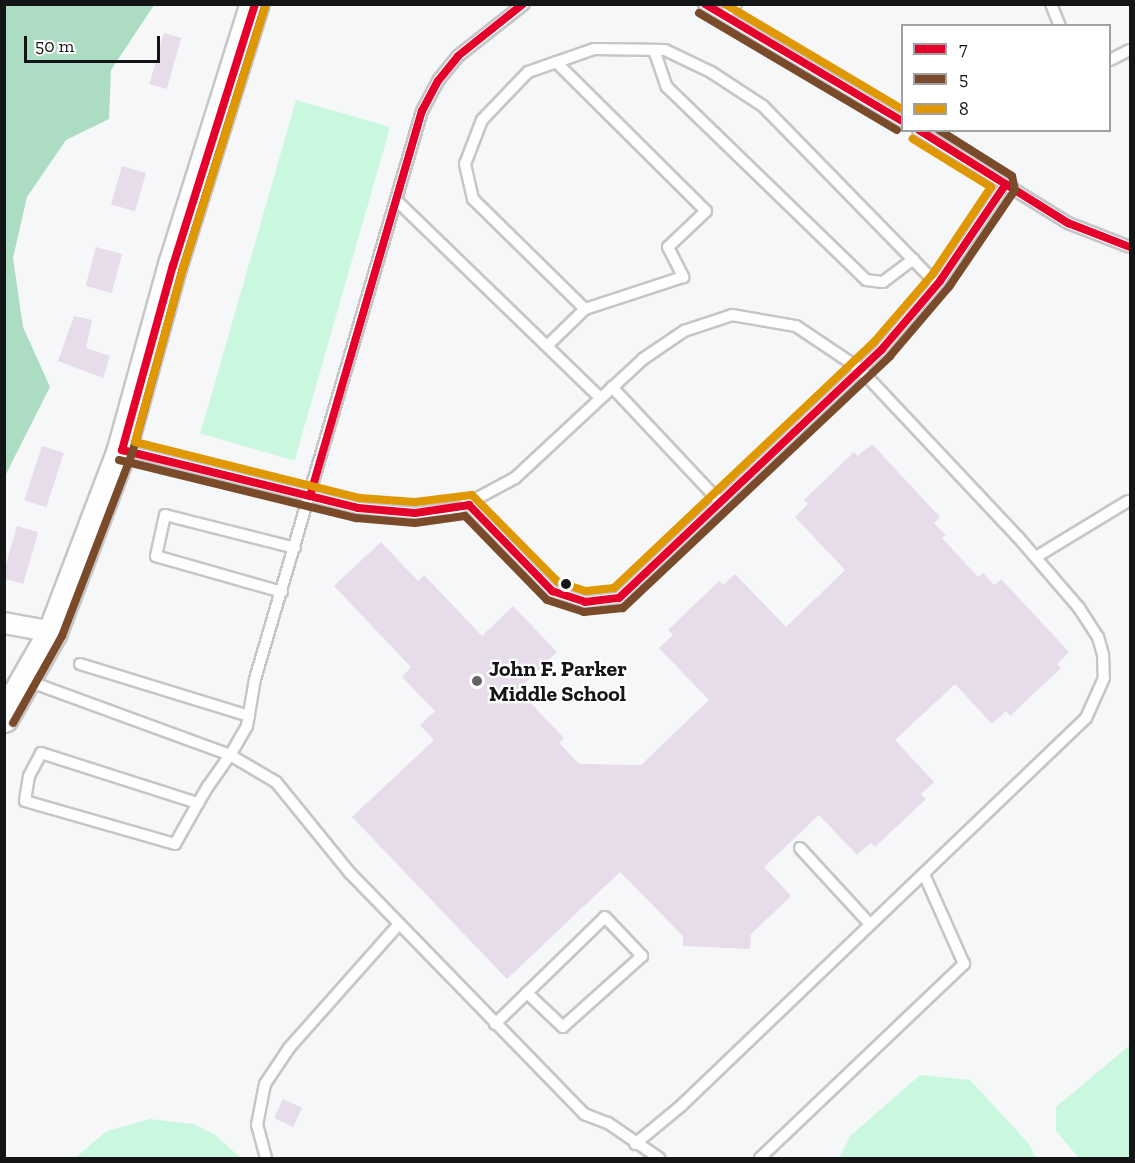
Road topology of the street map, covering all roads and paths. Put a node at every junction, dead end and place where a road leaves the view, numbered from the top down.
1 (255, 4) edge
2 (524, 4) edge
3 (704, 4) edge
4 (735, 4) edge
5 (1051, 4) edge
6 (725, 14) junction
7 (1059, 24) edge
8 (654, 50) junction
9 (1131, 50) edge
10 (1111, 60) edge
11 (556, 62) junction
12 (901, 121) edge
13 (921, 132) edge
14 (1006, 184) junction
15 (397, 201) junction
16 (1131, 247) edge
17 (912, 259) junction
18 (937, 284) junction
19 (585, 309) junction
20 (548, 345) junction
21 (860, 369) junction
22 (612, 387) junction
23 (600, 398) junction
24 (122, 450) junction
25 (310, 496) junction
26 (1128, 501) dead end
27 (720, 502) junction
28 (468, 506) junction
29 (296, 548) junction
30 (1036, 557) junction
31 (282, 592) junction
32 (4, 623) edge
33 (53, 632) junction
34 (80, 664) dead end
35 (27, 681) junction
36 (249, 716) junction
37 (4, 718) edge
38 (230, 755) junction
39 (198, 803) junction
40 (800, 848) dead end
41 (924, 874) junction
42 (399, 924) junction
43 (870, 924) junction
44 (527, 993) junction
45 (495, 1024) junction
46 (635, 1144) junction
47 (266, 1158) edge
48 (659, 1158) edge
49 (760, 1158) edge

1 - 24 street
2 - 15 lane
3 - 6 lane
4 - 6 lane
5 - 7 lane
6 - 12 lane
8 - 11 lane
8 - 17 lane
8 - 17 lane
9 - 10 lane
11 - 19 lane
11 - 19 lane
13 - 14 lane
14 - 16 lane
14 - 18 lane
15 - 20 lane
15 - 25 lane
17 - 18 lane
18 - 21 lane
19 - 20 lane
20 - 23 lane
21 - 22 lane
21 - 27 lane
21 - 30 lane
22 - 23 lane
22 - 27 lane
23 - 28 lane
24 - 25 lane
24 - 33 street
25 - 28 lane
25 - 29 lane
26 - 30 lane
27 - 28 lane
29 - 31 lane
29 - 31 lane
30 - 41 lane
31 - 36 lane
32 - 33 street
33 - 35 street
34 - 36 lane
35 - 37 street
35 - 38 lane
36 - 38 lane
38 - 39 lane
38 - 42 lane
39 - 39 lane
40 - 43 lane
41 - 43 lane
41 - 49 lane
42 - 45 lane
42 - 47 lane
43 - 46 lane
44 - 44 lane
44 - 45 lane
45 - 46 lane
46 - 48 lane

